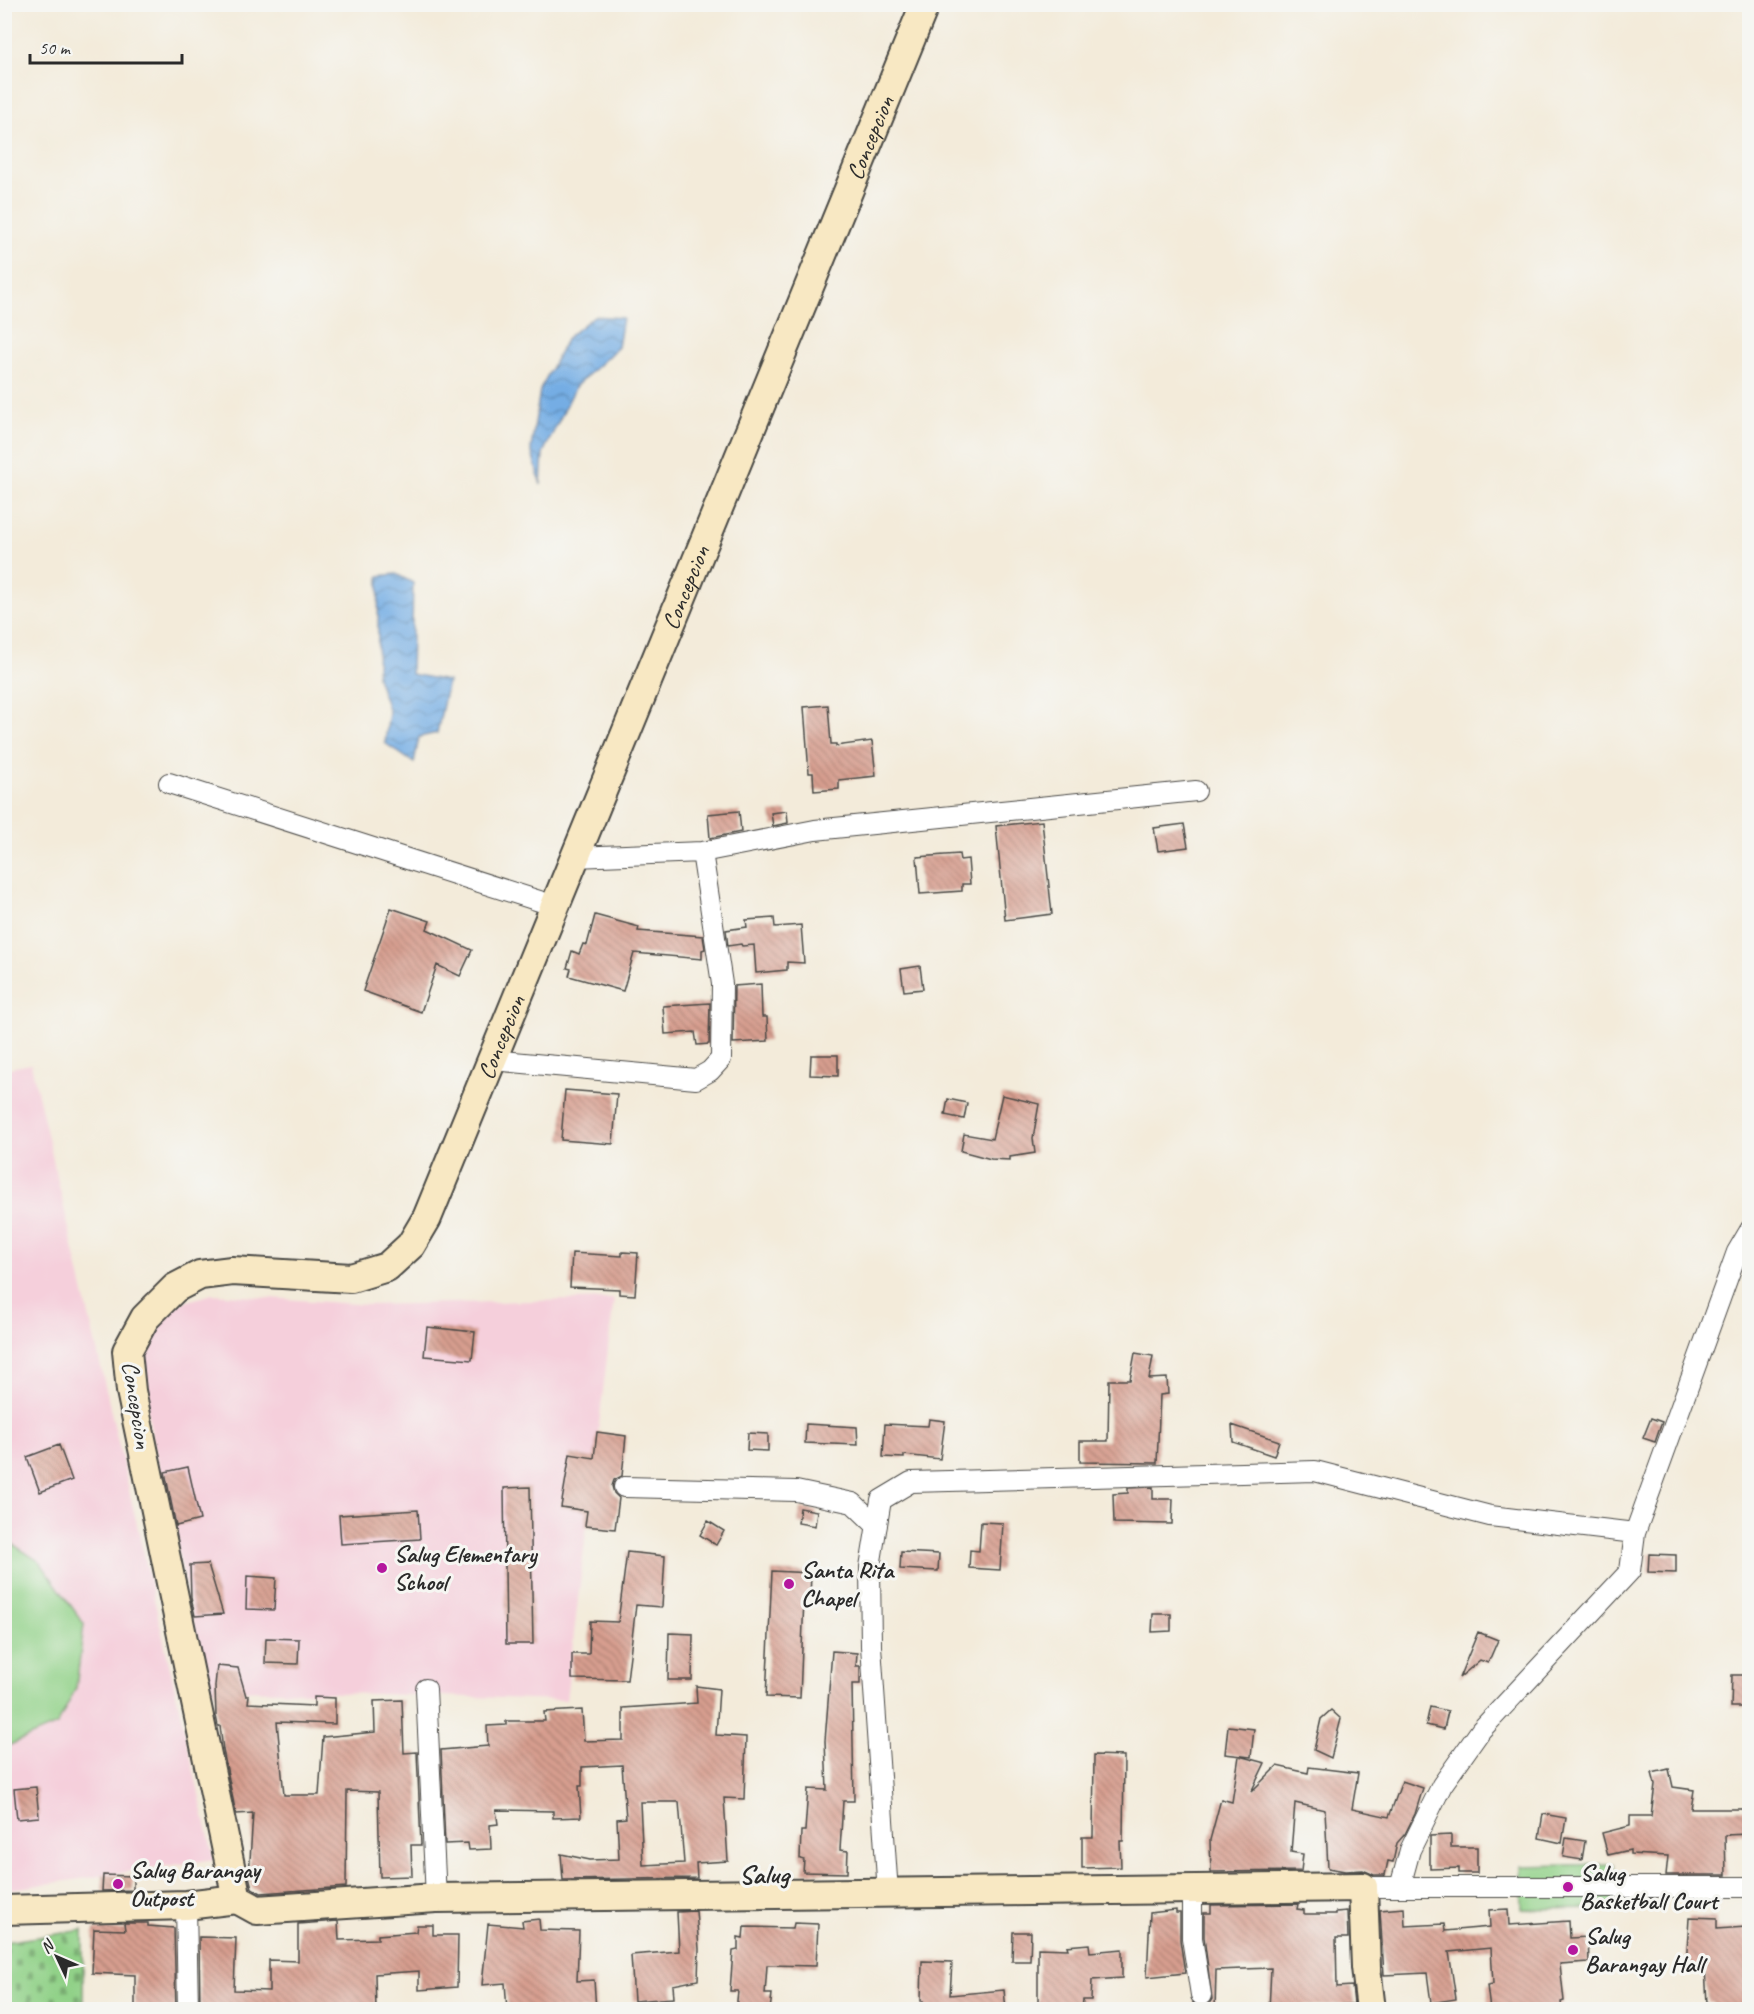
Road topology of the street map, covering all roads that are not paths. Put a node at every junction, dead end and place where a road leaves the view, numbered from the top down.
1 (925, 4) edge
2 (169, 783) dead end
3 (1196, 791) dead end
4 (702, 852) junction
5 (575, 857) junction
6 (555, 906) junction
7 (492, 1060) junction
8 (1749, 1230) edge
9 (624, 1487) dead end
10 (877, 1526) junction
11 (1635, 1533) junction
12 (426, 1689) dead end
13 (1363, 1887) junction
14 (1400, 1887) junction
15 (1749, 1887) edge
16 (1192, 1889) junction
17 (888, 1893) junction
18 (436, 1898) junction
19 (237, 1899) junction
20 (186, 1905) junction
21 (4, 1910) edge
22 (1201, 1995) dead end
23 (188, 2010) edge
24 (1371, 2010) edge

1 - 5 main road, Concepcion
2 - 6 street
3 - 4 street
4 - 5 street
4 - 7 street
5 - 6 main road, Concepcion
6 - 7 main road, Concepcion
7 - 19 main road, Concepcion
8 - 11 street
9 - 10 street
10 - 11 street
10 - 17 street
11 - 14 street
12 - 18 street
13 - 14 street
13 - 16 main road
13 - 24 main road
14 - 15 street
16 - 17 main road
16 - 22 street
17 - 18 main road
18 - 19 main road
19 - 20 main road
20 - 21 main road
20 - 23 street

